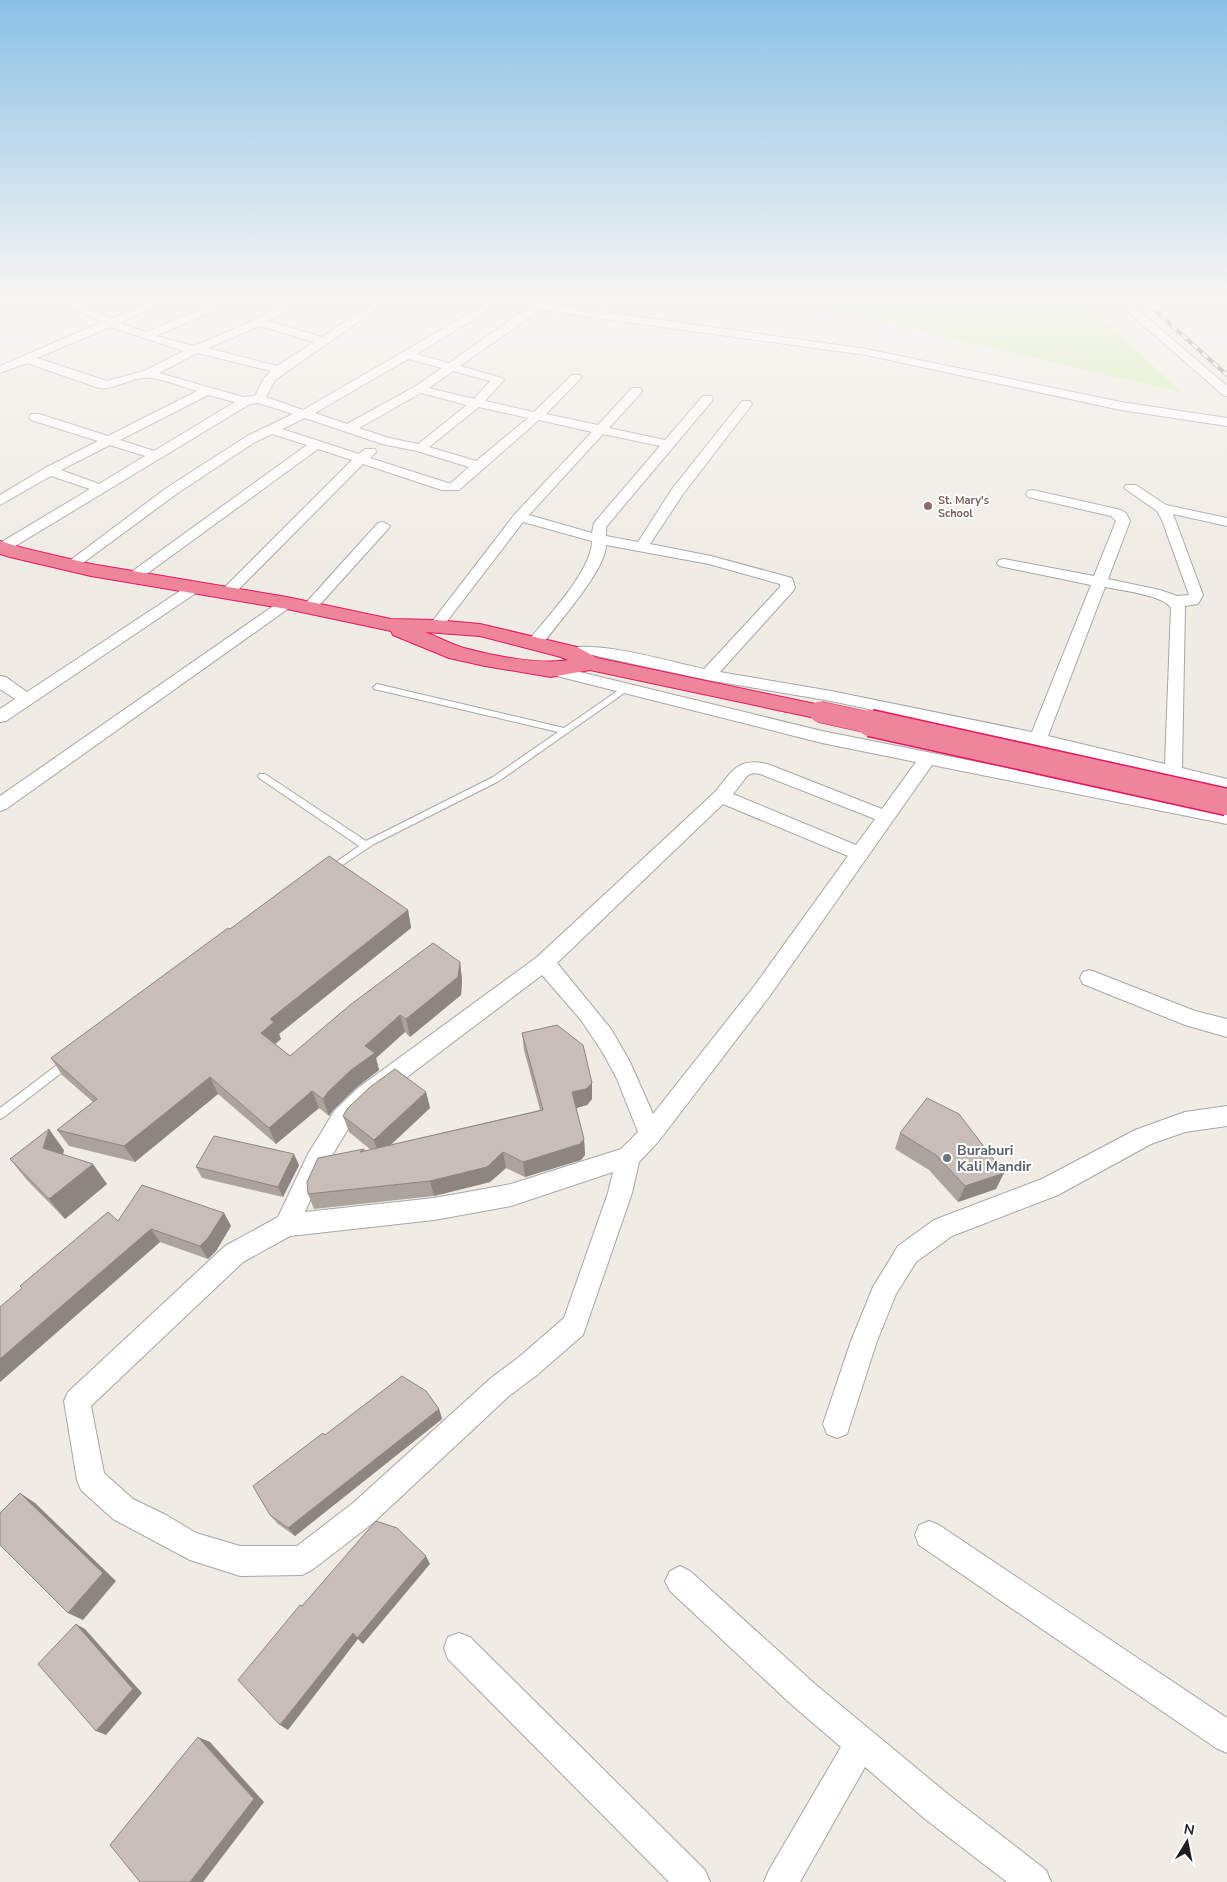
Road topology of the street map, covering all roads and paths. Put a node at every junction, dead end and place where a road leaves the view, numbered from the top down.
1 (189, 385) edge
2 (265, 385) edge
3 (356, 385) edge
4 (426, 385) edge
5 (494, 385) edge
6 (568, 385) edge
7 (1021, 385) edge
8 (420, 389) junction
9 (206, 391) junction
10 (636, 391) dead end
11 (707, 398) dead end
12 (253, 400) junction
13 (477, 403) junction
14 (746, 404) dead end
15 (303, 413) junction
16 (35, 416) dead end
17 (537, 416) junction
18 (1227, 422) edge
19 (349, 428) junction
20 (270, 429) junction
21 (601, 429) junction
22 (386, 440) junction
23 (109, 441) junction
24 (317, 444) junction
25 (667, 444) junction
26 (420, 448) junction
27 (157, 456) junction
28 (360, 459) junction
29 (479, 466) junction
30 (50, 471) junction
31 (1132, 488) dead end
32 (101, 489) junction
33 (1033, 494) dead end
34 (0, 501) edge
35 (1162, 508) junction
36 (520, 517) junction
37 (1227, 522) edge
38 (383, 526) dead end
39 (599, 539) junction
40 (642, 546) junction
41 (1, 547) edge
42 (1004, 563) dead end
43 (71, 565) junction
44 (132, 578) junction
45 (1098, 582) junction
46 (194, 588) junction
47 (226, 594) junction
48 (1175, 601) junction
49 (287, 604) junction
50 (309, 608) junction
51 (391, 624) junction
52 (436, 626) junction
53 (500, 634) junction
54 (534, 643) junction
55 (569, 652) junction
56 (485, 659) junction
57 (590, 663) junction
58 (551, 670) junction
59 (708, 674) junction
60 (0, 681) edge
61 (377, 686) dead end
62 (626, 689) junction
63 (26, 699) junction
64 (0, 717) edge
65 (566, 731) junction
66 (1038, 739) junction
67 (928, 758) junction
68 (1175, 771) junction
69 (262, 776) dead end
70 (1227, 785) edge
71 (721, 796) junction
72 (1227, 802) edge
73 (0, 806) edge
74 (1170, 806) junction
75 (886, 817) junction
76 (1227, 818) edge
77 (366, 846) junction
78 (860, 854) junction
79 (320, 877) edge
80 (544, 963) junction
81 (1090, 978) dead end
82 (1227, 1028) edge
83 (80, 1054) edge
84 (0, 1114) edge
85 (1227, 1116) edge
86 (650, 1135) junction
87 (629, 1157) junction
88 (287, 1225) junction
89 (837, 1424) dead end
90 (929, 1535) dead end
91 (680, 1581) dead end
92 (460, 1648) dead end
93 (1227, 1737) edge
94 (861, 1743) junction
95 (693, 1882) edge
96 (781, 1882) edge
97 (1034, 1882) edge

1 - 9 street
2 - 12 street
3 - 15 street
4 - 8 street
5 - 13 street
6 - 17 street
7 - 18 street
8 - 13 street
8 - 19 street
9 - 12 street
9 - 23 street
10 - 21 street
11 - 25 street
12 - 15 street
12 - 27 street
13 - 17 street
13 - 26 street
14 - 40 street
15 - 19 street
15 - 20 street
16 - 23 street
17 - 21 street
17 - 29 street
19 - 22 street
20 - 24 street
20 - 43 street
21 - 25 street
21 - 36 street
22 - 26 street
22 - 28 street
23 - 27 street
23 - 30 street
24 - 28 street
24 - 44 street
25 - 39 street
26 - 29 street
27 - 32 street
28 - 29 street
28 - 47 street
30 - 32 street
30 - 34 street
31 - 35 street
32 - 41 street
33 - 45 street
35 - 37 street
35 - 48 street
36 - 39 street
36 - 52 street
38 - 50 street
39 - 40 street
39 - 54 street
40 - 59 street
41 - 43 highway
42 - 45 street
43 - 44 highway
44 - 46 highway
45 - 48 street
45 - 66 street
46 - 47 highway
46 - 63 street
47 - 49 highway
48 - 68 street
49 - 50 highway
49 - 73 street
50 - 51 highway
51 - 52 highway
51 - 56 highway
52 - 53 highway
53 - 54 highway
53 - 56 highway
54 - 55 highway
55 - 57 highway
55 - 59 street
56 - 58 highway
57 - 58 highway
57 - 72 highway, bridge
58 - 62 street
59 - 66 street
60 - 63 street
61 - 65 lane
62 - 65 lane
62 - 67 street
63 - 64 street
65 - 77 lane
66 - 68 street
67 - 74 street
67 - 75 street
68 - 70 street
68 - 74 street
69 - 77 lane
71 - 75 street
71 - 78 street
71 - 80 street
74 - 76 street
75 - 78 street
77 - 79 lane
78 - 86 street
80 - 86 street
80 - 88 street
81 - 82 street
83 - 84 lane
85 - 89 street
86 - 87 street
87 - 88 street
87 - 88 street
90 - 93 street
91 - 94 street
92 - 95 street
94 - 96 street
94 - 97 street

